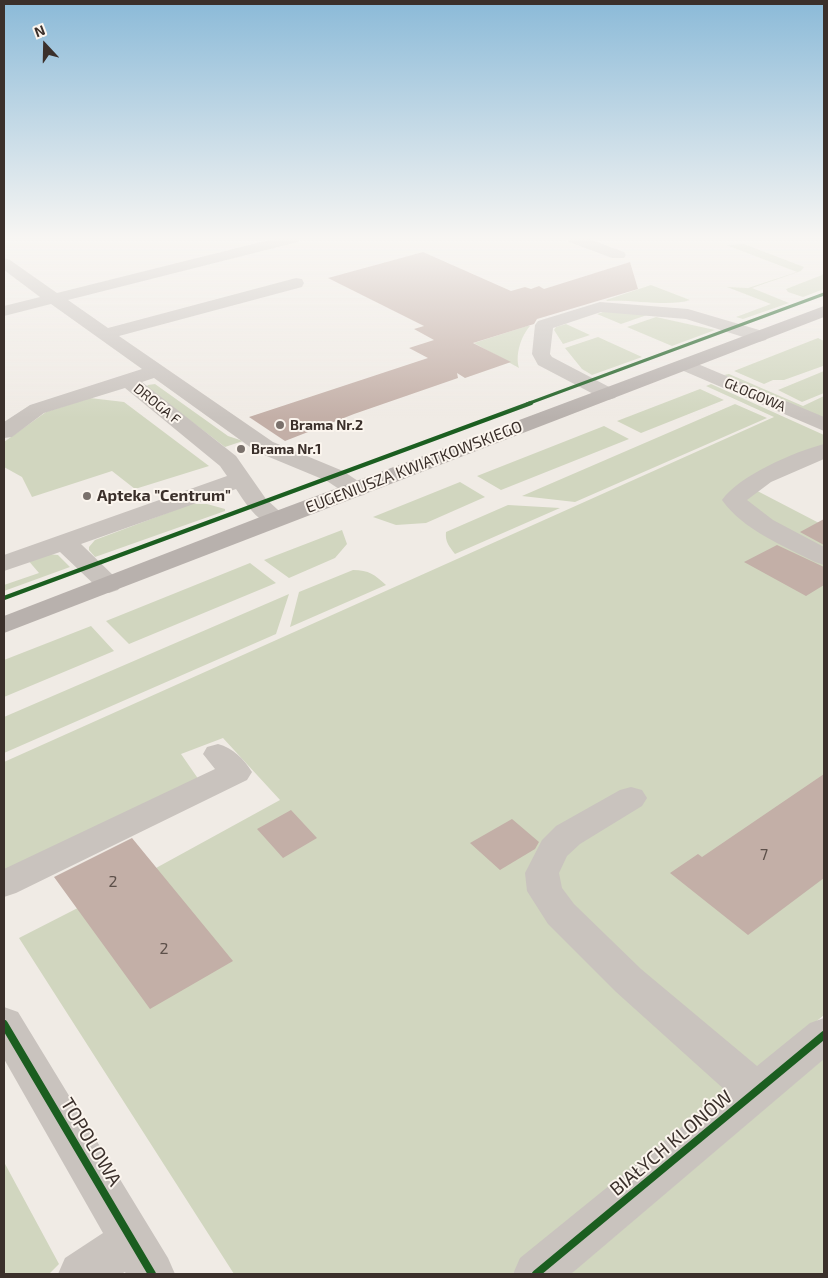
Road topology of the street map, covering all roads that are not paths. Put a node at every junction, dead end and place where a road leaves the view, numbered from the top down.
1 (52, 299) edge
2 (55, 299) edge
3 (237, 299) edge
4 (4, 311) edge
5 (824, 311) edge
6 (105, 334) junction
7 (759, 336) junction
8 (686, 365) junction
9 (157, 370) junction
10 (128, 381) junction
11 (608, 394) junction
12 (824, 425) edge
13 (4, 432) edge
14 (824, 451) edge
15 (241, 479) junction
16 (356, 490) junction
17 (276, 519) junction
18 (64, 542) junction
19 (824, 557) edge
20 (4, 563) edge
21 (109, 585) junction
22 (4, 625) edge
23 (218, 754) dead end
24 (631, 798) dead end
25 (4, 884) edge
26 (4, 1024) edge
27 (824, 1035) edge
28 (756, 1091) junction
29 (142, 1257) edge
30 (81, 1274) edge
31 (536, 1274) edge

1 - 4 street
2 - 6 street, DROGA F
3 - 6 street
5 - 7 main road, EUGENIUSZA KWIATKOWSKIEGO
6 - 9 street, DROGA F
7 - 8 main road, EUGENIUSZA KWIATKOWSKIEGO
7 - 11 street
8 - 11 main road, EUGENIUSZA KWIATKOWSKIEGO
8 - 12 street, GŁOGOWA
9 - 10 street, DROGA F
9 - 16 street, DROGA F
10 - 13 street
10 - 15 street, DROGA F
11 - 16 main road, EUGENIUSZA KWIATKOWSKIEGO
14 - 19 street
15 - 17 street, DROGA F
15 - 18 street
16 - 17 main road, EUGENIUSZA KWIATKOWSKIEGO
17 - 21 main road, EUGENIUSZA KWIATKOWSKIEGO
18 - 20 street
18 - 21 street
21 - 22 main road, EUGENIUSZA KWIATKOWSKIEGO
23 - 25 street
24 - 28 street
26 - 29 street, TOPOLOWA
27 - 28 street, BIAŁYCH KLONÓW
28 - 31 street, BIAŁYCH KLONÓW
29 - 30 street

